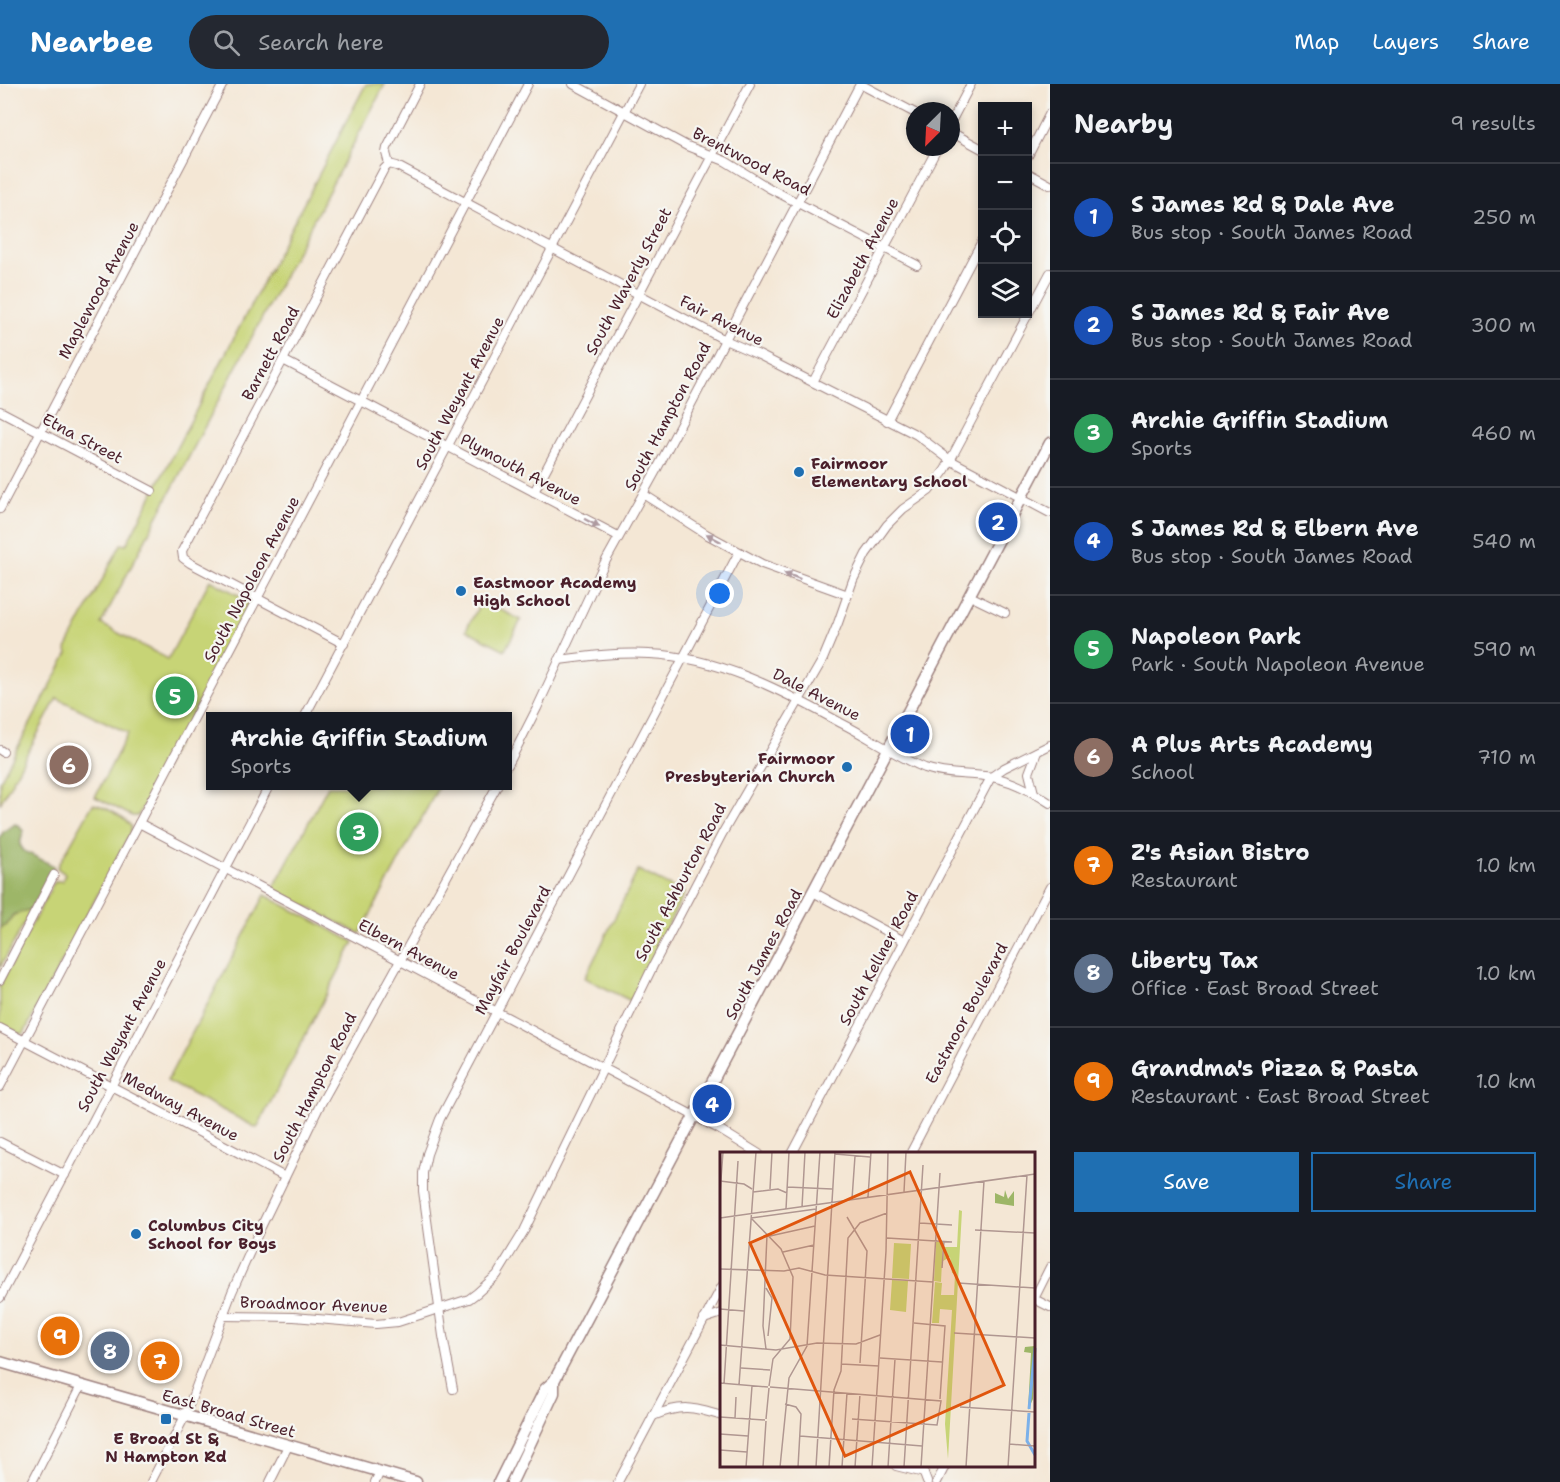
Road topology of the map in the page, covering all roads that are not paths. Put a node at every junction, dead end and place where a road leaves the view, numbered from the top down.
1 (224, 84) edge
2 (420, 84) edge
3 (528, 84) edge
4 (573, 84) edge
5 (639, 84) edge
6 (750, 84) edge
7 (860, 84) edge
8 (971, 84) edge
9 (960, 105) edge
10 (906, 108) edge
11 (625, 110) junction
12 (1050, 113) edge
13 (960, 137) edge
14 (978, 147) edge
15 (1032, 148) edge
16 (712, 155) junction
17 (933, 156) edge
18 (389, 164) junction
19 (1032, 175) edge
20 (1050, 185) edge
21 (798, 201) junction
22 (465, 202) junction
23 (552, 248) junction
24 (884, 248) junction
25 (978, 249) edge
26 (917, 265) dead end
27 (1050, 273) edge
28 (638, 294) junction
29 (725, 340) junction
30 (283, 360) junction
31 (813, 382) junction
32 (361, 401) junction
33 (0, 411) edge
34 (887, 421) junction
35 (40, 432) junction
36 (1050, 443) edge
37 (448, 447) junction
38 (950, 460) junction
39 (152, 491) dead end
40 (534, 492) junction
41 (643, 494) junction
42 (1021, 498) junction
43 (0, 509) edge
44 (1050, 513) edge
45 (618, 536) junction
46 (739, 552) junction
47 (848, 595) junction
48 (970, 596) junction
49 (257, 599) junction
50 (1005, 613) dead end
51 (344, 644) junction
52 (683, 658) junction
53 (559, 660) junction
54 (798, 701) junction
55 (308, 712) edge
56 (1050, 745) edge
57 (889, 749) junction
58 (1037, 752) junction
59 (512, 756) edge
60 (991, 777) junction
61 (267, 790) edge
62 (495, 790) edge
63 (1034, 793) junction
64 (1050, 803) edge
65 (139, 823) junction
66 (226, 868) junction
67 (54, 875) dead end
68 (1050, 887) edge
69 (813, 892) junction
70 (904, 941) junction
71 (399, 961) junction
72 (0, 980) edge
73 (497, 1011) junction
74 (0, 1028) edge
75 (24, 1040) junction
76 (603, 1069) junction
77 (111, 1086) junction
78 (0, 1087) edge
79 (695, 1116) junction
80 (0, 1142) edge
81 (756, 1152) edge
82 (793, 1152) edge
83 (911, 1152) edge
84 (65, 1175) junction
85 (285, 1177) junction
86 (1050, 1267) edge
87 (720, 1290) edge
88 (1035, 1297) edge
89 (0, 1298) edge
90 (1035, 1300) edge
91 (1050, 1307) edge
92 (439, 1310) junction
93 (720, 1314) edge
94 (223, 1316) junction
95 (704, 1319) junction
96 (0, 1362) edge
97 (554, 1382) junction
98 (81, 1386) junction
99 (453, 1389) dead end
100 (720, 1415) edge
101 (185, 1416) junction
102 (653, 1416) junction
103 (288, 1446) junction
104 (900, 1467) edge
105 (944, 1467) edge
106 (924, 1474) edge
107 (377, 1477) edge
108 (32, 1482) edge
109 (151, 1482) edge
110 (270, 1482) edge
111 (416, 1482) edge
112 (499, 1482) edge
113 (512, 1482) edge
114 (618, 1482) edge
115 (937, 1482) edge

1 - 35 street, Maplewood Avenue
2 - 18 street
3 - 22 street, South Napoleon Avenue
4 - 11 street, Brentwood Road
5 - 11 street, South Weyant Avenue
6 - 16 street, South Waverly Street
7 - 10 street
7 - 21 street, South Hampton Road
8 - 9 street
11 - 16 street, Brentwood Road
11 - 23 street, South Weyant Avenue
12 - 15 street
13 - 14 street
16 - 21 street, Brentwood Road
16 - 28 street, South Waverly Street
17 - 24 street, Elizabeth Avenue
18 - 22 street, Fair Avenue
18 - 30 street, Barnett Road
19 - 20 street
21 - 24 street, Brentwood Road
21 - 29 street, South Hampton Road
22 - 23 street, Fair Avenue
22 - 32 street, South Napoleon Avenue
23 - 28 street, Fair Avenue
23 - 37 street, South Weyant Avenue
24 - 26 street, Brentwood Road
24 - 31 street, Elizabeth Avenue
25 - 34 street
27 - 38 street, South Ashburton Road
28 - 29 street, Fair Avenue
28 - 40 street, South Waverly Street
29 - 31 street, Fair Avenue
29 - 41 street, South Hampton Road
30 - 32 street, Plymouth Avenue
30 - 49 street, Barnett Road
31 - 34 street, Fair Avenue
32 - 37 street, Plymouth Avenue
32 - 49 street, South Napoleon Avenue
33 - 35 street, Etna Street
34 - 38 street, Fair Avenue
35 - 39 street, Etna Street
35 - 43 street, Maplewood Avenue
36 - 42 main road, South James Road
37 - 40 street, Plymouth Avenue
37 - 51 street, South Weyant Avenue
38 - 42 street, Fair Avenue
38 - 47 street, South Ashburton Road
40 -> 45 street, Plymouth Avenue
41 - 45 street, South Hampton Road
46 -> 41 street
42 - 44 street, Fair Avenue
42 - 48 main road, South James Road
45 - 53 street, South Hampton Road
47 -> 46 street
46 - 52 street, Mayfair Boulevard
47 - 54 street, South Ashburton Road
48 - 50 street
48 - 57 main road, South James Road
49 - 51 street
49 - 65 street, South Napoleon Avenue
51 - 55 street, South Weyant Avenue
52 - 53 street, Dale Avenue
52 - 54 street, Dale Avenue
52 - 73 street, Mayfair Boulevard
53 - 59 street, South Hampton Road
54 - 57 street, Dale Avenue
54 - 76 street, South Ashburton Road
56 - 58 street
57 - 60 street, Dale Avenue
57 - 69 main road, South James Road
58 - 60 street
58 - 63 street
60 - 63 street, Dale Avenue
60 - 70 street, South Kellner Road
61 - 66 street, South Weyant Avenue
62 - 71 street, South Hampton Road
63 - 64 street, Dale Avenue
65 - 66 street, Elbern Avenue
65 - 75 street, South Napoleon Avenue
66 - 71 street, Elbern Avenue
66 - 77 street, South Weyant Avenue
67 - 72 street
68 - 83 street, Eastmoor Boulevard
69 - 70 street
69 - 79 main road, South James Road
70 - 82 street, South Kellner Road
71 - 73 street, Elbern Avenue
71 - 85 street, South Hampton Road
73 - 76 street, Elbern Avenue
73 - 92 street, Mayfair Boulevard
74 - 75 street, Medway Avenue
75 - 77 street, Medway Avenue
75 - 78 street, South Napoleon Avenue
76 - 79 street, Elbern Avenue
76 - 92 street, South Ashburton Road
77 - 84 street, South Weyant Avenue
77 - 85 street, Medway Avenue
79 - 81 street, Elbern Avenue
79 - 97 main road, South James Road
80 - 84 street
84 - 89 street, South Weyant Avenue
85 - 94 street, South Hampton Road
86 - 88 street
87 - 95 street
90 - 91 street
92 - 94 street, Broadmoor Avenue
92 - 99 street, Mayfair Boulevard
93 - 95 street
94 - 101 street, South Hampton Road
95 - 102 street
96 - 98 main road, East Broad Street
97 - 112 main road
97 - 113 main road, South James Road
98 - 101 main road, East Broad Street
98 - 108 street
100 - 102 street
101 - 103 main road, East Broad Street
101 - 109 street, South Hampton Road
102 - 114 street
103 - 107 main road, East Broad Street
103 - 110 street
104 - 106 street
105 - 115 street
107 - 111 main road, East Broad Street

